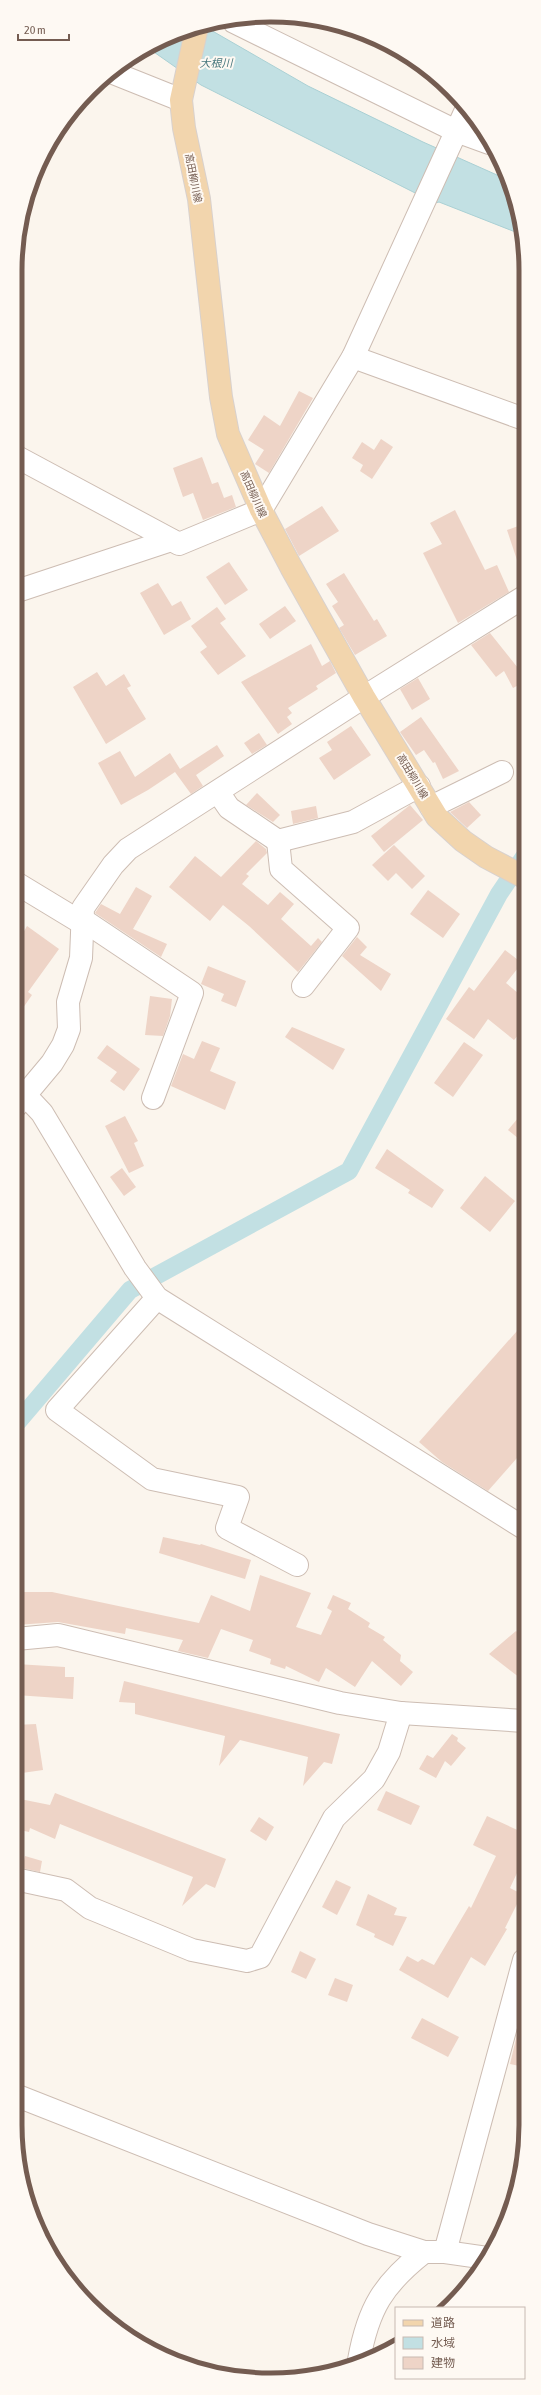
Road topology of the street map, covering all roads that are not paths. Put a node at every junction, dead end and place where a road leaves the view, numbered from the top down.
1 (238, 24) edge
2 (197, 33) edge
3 (118, 74) edge
4 (182, 94) junction
5 (464, 114) edge
6 (454, 135) junction
7 (483, 142) edge
8 (353, 358) junction
9 (519, 417) edge
10 (22, 460) edge
11 (261, 510) junction
12 (171, 540) junction
13 (22, 589) edge
14 (519, 600) edge
15 (364, 697) junction
16 (502, 772) dead end
17 (419, 786) junction
18 (218, 792) junction
19 (432, 807) junction
20 (278, 842) junction
21 (519, 874) edge
22 (22, 886) edge
23 (83, 922) junction
24 (302, 986) dead end
25 (153, 1098) dead end
26 (22, 1099) edge
27 (22, 1104) edge
28 (157, 1298) junction
29 (519, 1525) edge
30 (297, 1565) dead end
31 (22, 1638) edge
32 (402, 1713) junction
33 (519, 1721) edge
34 (22, 1881) edge
35 (519, 1979) edge
36 (22, 2098) edge
37 (424, 2252) junction
38 (446, 2252) junction
39 (481, 2257) edge
40 (361, 2356) edge

1 - 6 street
2 - 4 main road, 高田柳川線
3 - 4 street
4 - 11 main road, 高田柳川線
5 - 6 street
6 - 7 street
6 - 8 street
8 - 9 street
8 - 11 street
10 - 12 street
11 - 12 street
11 - 15 main road, 高田柳川線
12 - 13 street
14 - 15 street
15 - 17 main road, 高田柳川線
15 - 18 street
16 - 19 street
17 - 19 main road, 高田柳川線
17 - 20 street
18 - 20 street
18 - 23 street
19 - 21 main road, 高田柳川線
20 - 24 street
22 - 23 street
23 - 25 street
23 - 26 street
27 - 28 street
28 - 29 street
28 - 30 street
31 - 32 street
32 - 33 street
32 - 34 street
35 - 38 street
36 - 37 street
37 - 38 street
37 - 40 street
38 - 39 street

